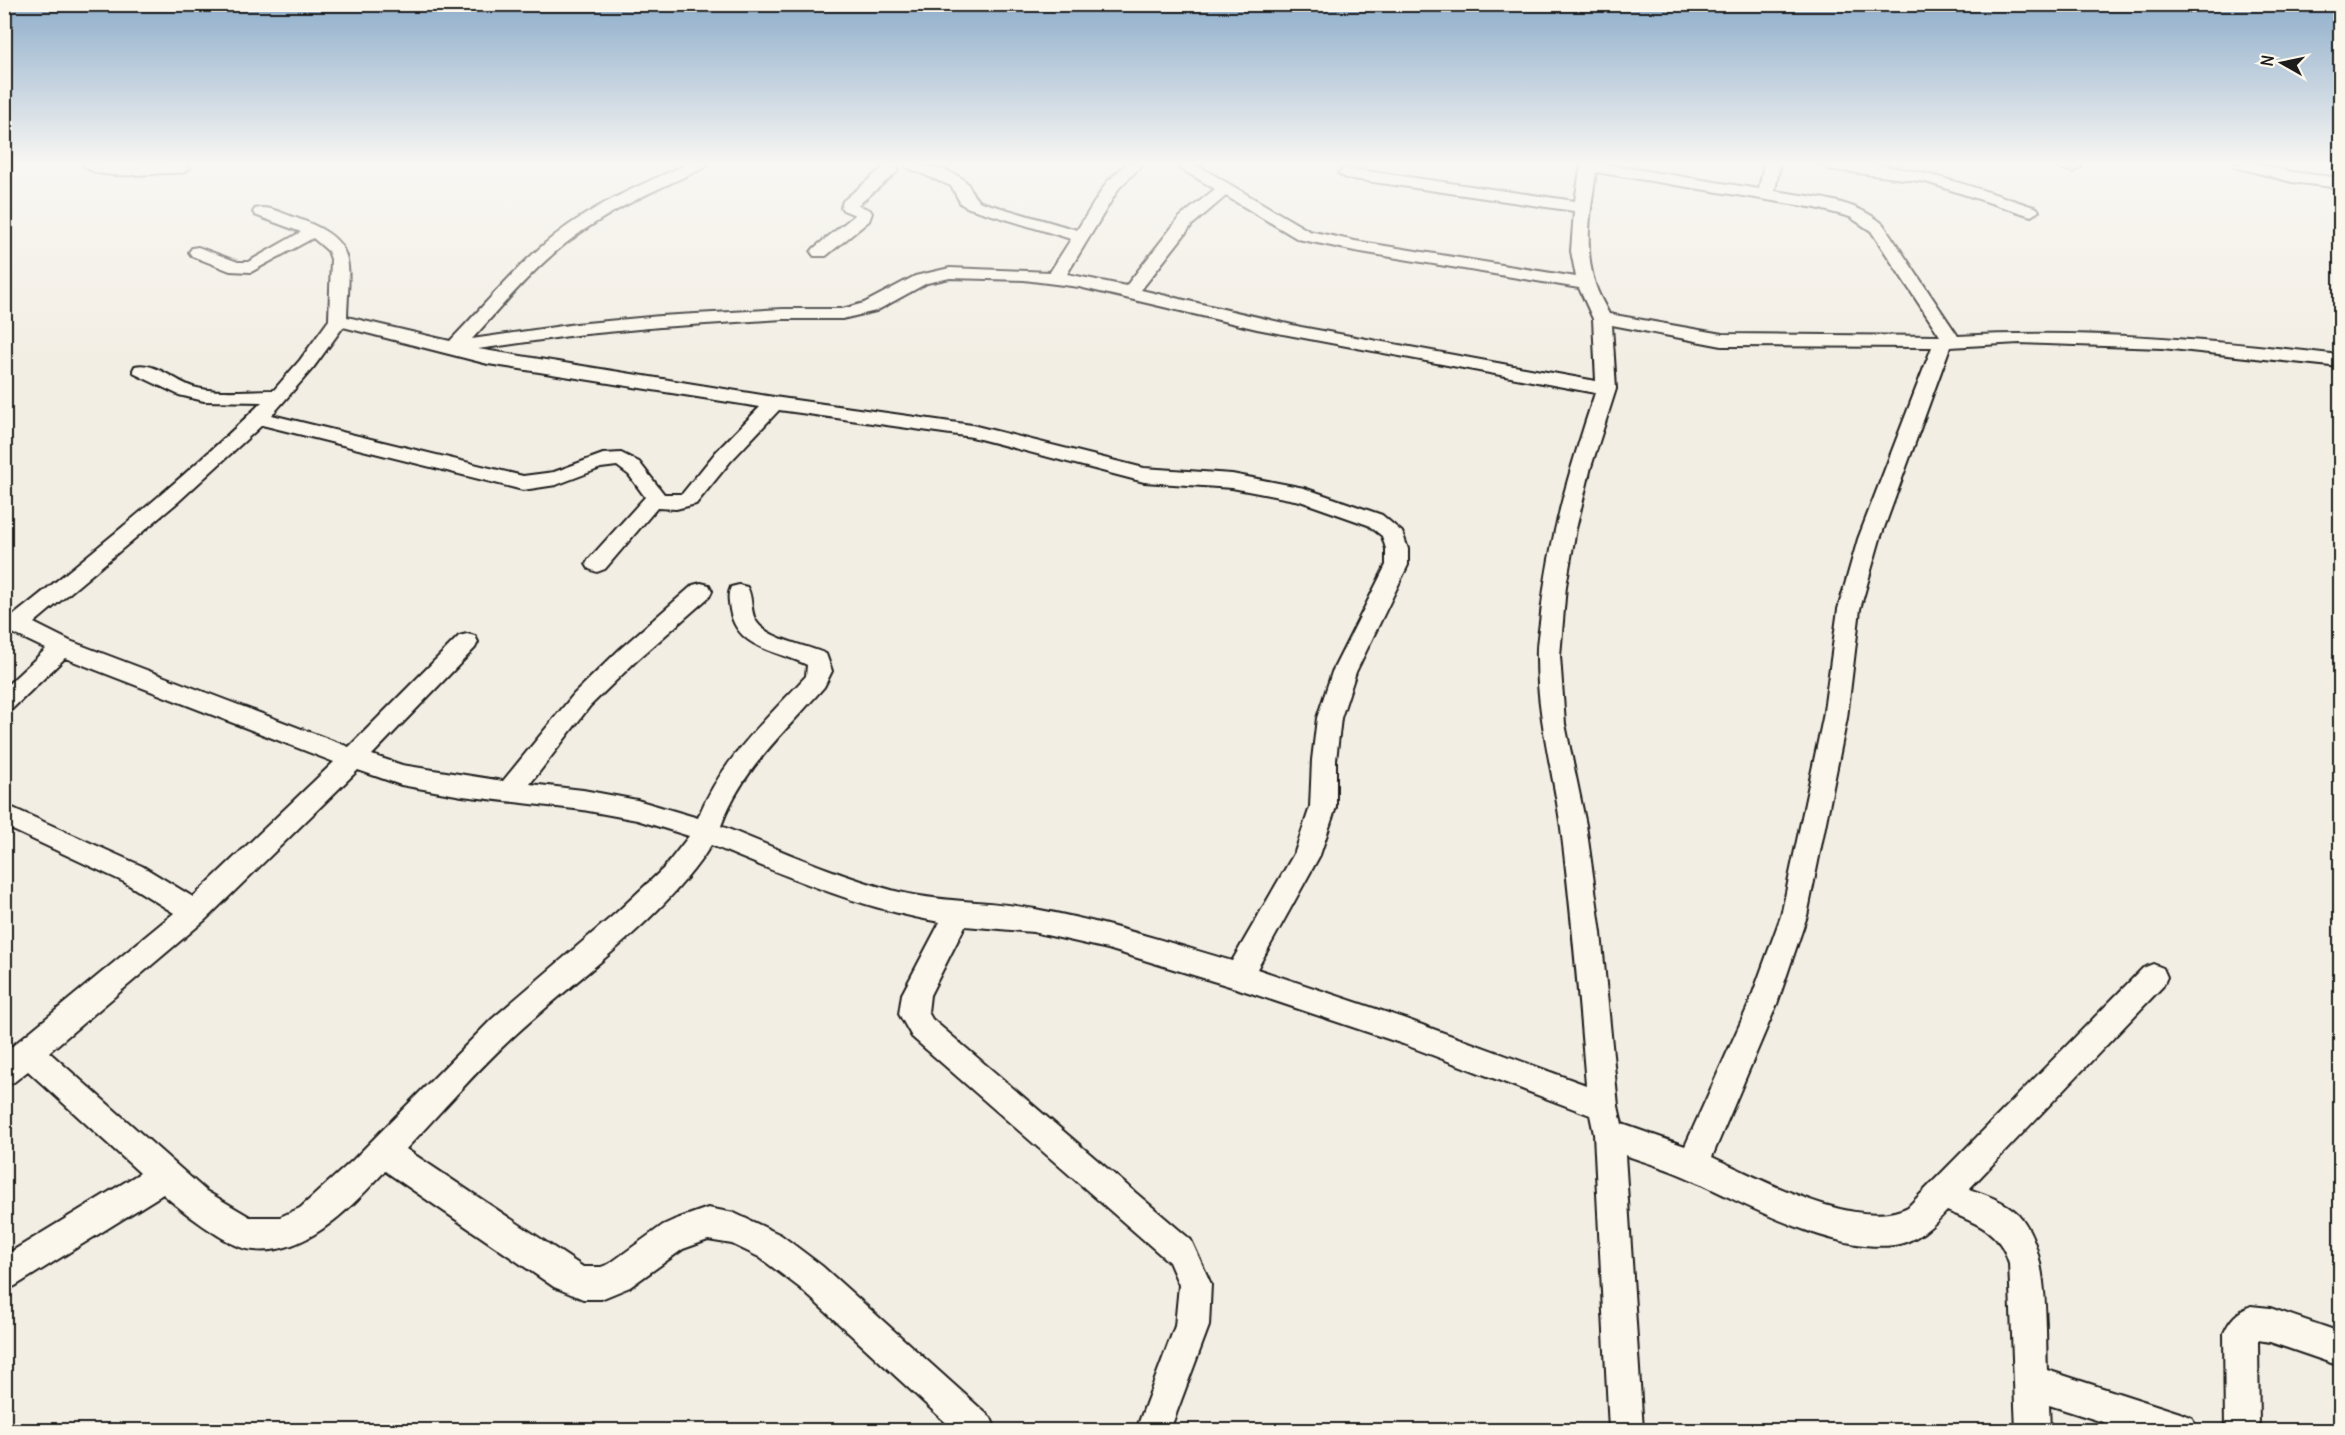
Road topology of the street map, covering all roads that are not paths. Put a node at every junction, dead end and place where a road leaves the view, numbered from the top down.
1 (314, 231) joint
2 (570, 231) edge
3 (846, 231) edge
4 (1062, 231) edge
5 (1086, 231) edge
6 (1178, 231) edge
7 (1298, 231) edge
8 (1581, 231) edge
9 (1879, 231) edge
10 (1082, 237) junction
11 (198, 252) dead end
12 (820, 252) dead end
13 (1055, 279) junction
14 (1586, 284) junction
15 (1130, 293) junction
16 (1602, 319) junction
17 (338, 320) junction
18 (1947, 341) junction
19 (454, 348) junction
20 (2340, 361) edge
21 (142, 370) dead end
22 (1606, 389) junction
23 (280, 396) junction
24 (774, 403) junction
25 (260, 418) junction
26 (658, 500) junction
27 (597, 564) dead end
28 (701, 591) dead end
29 (739, 593) dead end
30 (10, 622) edge
31 (467, 642) dead end
32 (62, 647) junction
33 (4, 703) edge
34 (354, 758) junction
35 (509, 792) junction
36 (4, 814) edge
37 (706, 831) junction
38 (195, 912) junction
39 (958, 914) junction
40 (1239, 976) junction
41 (2152, 977) dead end
42 (28, 1052) junction
43 (4, 1072) edge
44 (1603, 1106) junction
45 (1609, 1134) junction
46 (383, 1151) junction
47 (1693, 1164) junction
48 (165, 1175) junction
49 (1943, 1194) junction
50 (4, 1275) edge
51 (2340, 1349) edge
52 (2030, 1382) junction
53 (979, 1431) edge
54 (1153, 1431) edge
55 (1626, 1431) edge
56 (2033, 1431) edge
57 (2180, 1431) edge
58 (2242, 1431) edge

1 - 11 street
1 - 17 street
2 - 19 street
3 - 12 street
4 - 10 street
5 - 10 street
6 - 15 street
7 - 14 street
8 - 14 street
9 - 18 street
10 - 13 street
13 - 15 street
13 - 19 street
14 - 16 street
15 - 22 street
16 - 18 street
16 - 22 street
17 - 19 street
17 - 23 street
18 - 20 street
18 - 47 street
19 - 24 street
21 - 23 street
22 - 44 street
23 - 25 street
24 - 26 street
24 - 40 street
25 - 26 street
25 - 30 street
26 - 27 street
28 - 35 street
29 - 37 street
30 - 32 street
31 - 34 street
32 - 33 street
32 - 34 street
34 - 35 street
34 - 38 street
35 - 37 street
36 - 38 street
37 - 39 street
37 - 46 street
38 - 42 street
39 - 40 street
39 - 54 street
40 - 44 street
41 - 49 street
42 - 43 street
42 - 48 street
44 - 45 street
45 - 47 street
45 - 55 street
46 - 48 street
46 - 53 street
47 - 49 street
48 - 50 street
49 - 52 street
51 - 58 street
52 - 56 street
52 - 57 street

